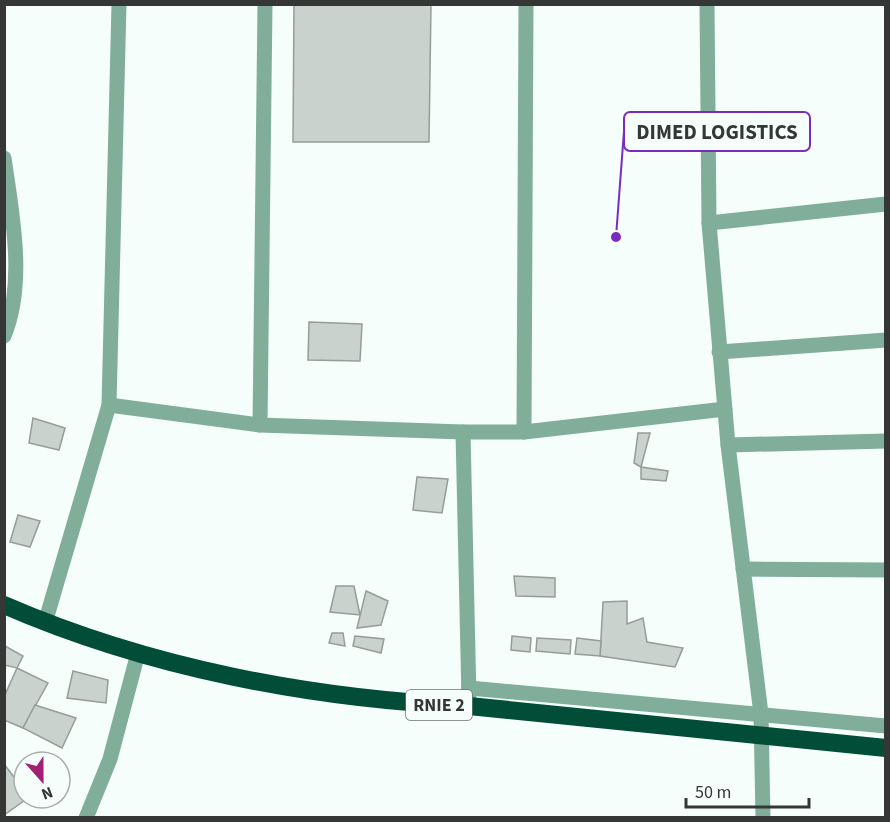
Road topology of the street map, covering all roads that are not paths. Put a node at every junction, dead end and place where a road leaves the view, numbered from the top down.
1 (119, 4) edge
2 (265, 4) edge
3 (526, 4) edge
4 (707, 4) edge
5 (4, 159) edge
6 (885, 204) edge
7 (710, 223) junction
8 (4, 336) edge
9 (885, 340) edge
10 (719, 352) junction
11 (109, 405) junction
12 (724, 409) junction
13 (260, 425) junction
14 (463, 432) junction
15 (524, 432) junction
16 (885, 441) edge
17 (728, 444) junction
18 (743, 569) junction
19 (885, 570) edge
20 (4, 605) edge
21 (45, 623) junction
22 (138, 653) junction
23 (469, 697) junction
24 (761, 714) junction
25 (885, 726) edge
26 (760, 736) junction
27 (885, 748) edge
28 (86, 818) edge
29 (763, 818) edge

1 - 11 street
2 - 13 street
3 - 15 street
4 - 7 street
5 - 8 street
6 - 7 street
7 - 10 street
9 - 10 street
10 - 12 street
11 - 13 street
11 - 21 street
12 - 15 street
12 - 17 street
13 - 14 street
14 - 15 street
14 - 23 street
16 - 17 street
17 - 18 street
18 - 19 street
18 - 24 street
20 - 21 highway, RNIE 2 / RNIE 2
21 - 22 highway, RNIE 2 / RNIE 2
22 - 23 highway, RNIE 2 / RNIE 2
22 - 28 street
23 - 24 street
23 - 26 highway, RNIE 2 / RNIE 2
24 - 25 street
24 - 26 street
26 - 27 highway, RNIE 2 / RNIE 2
26 - 29 street

